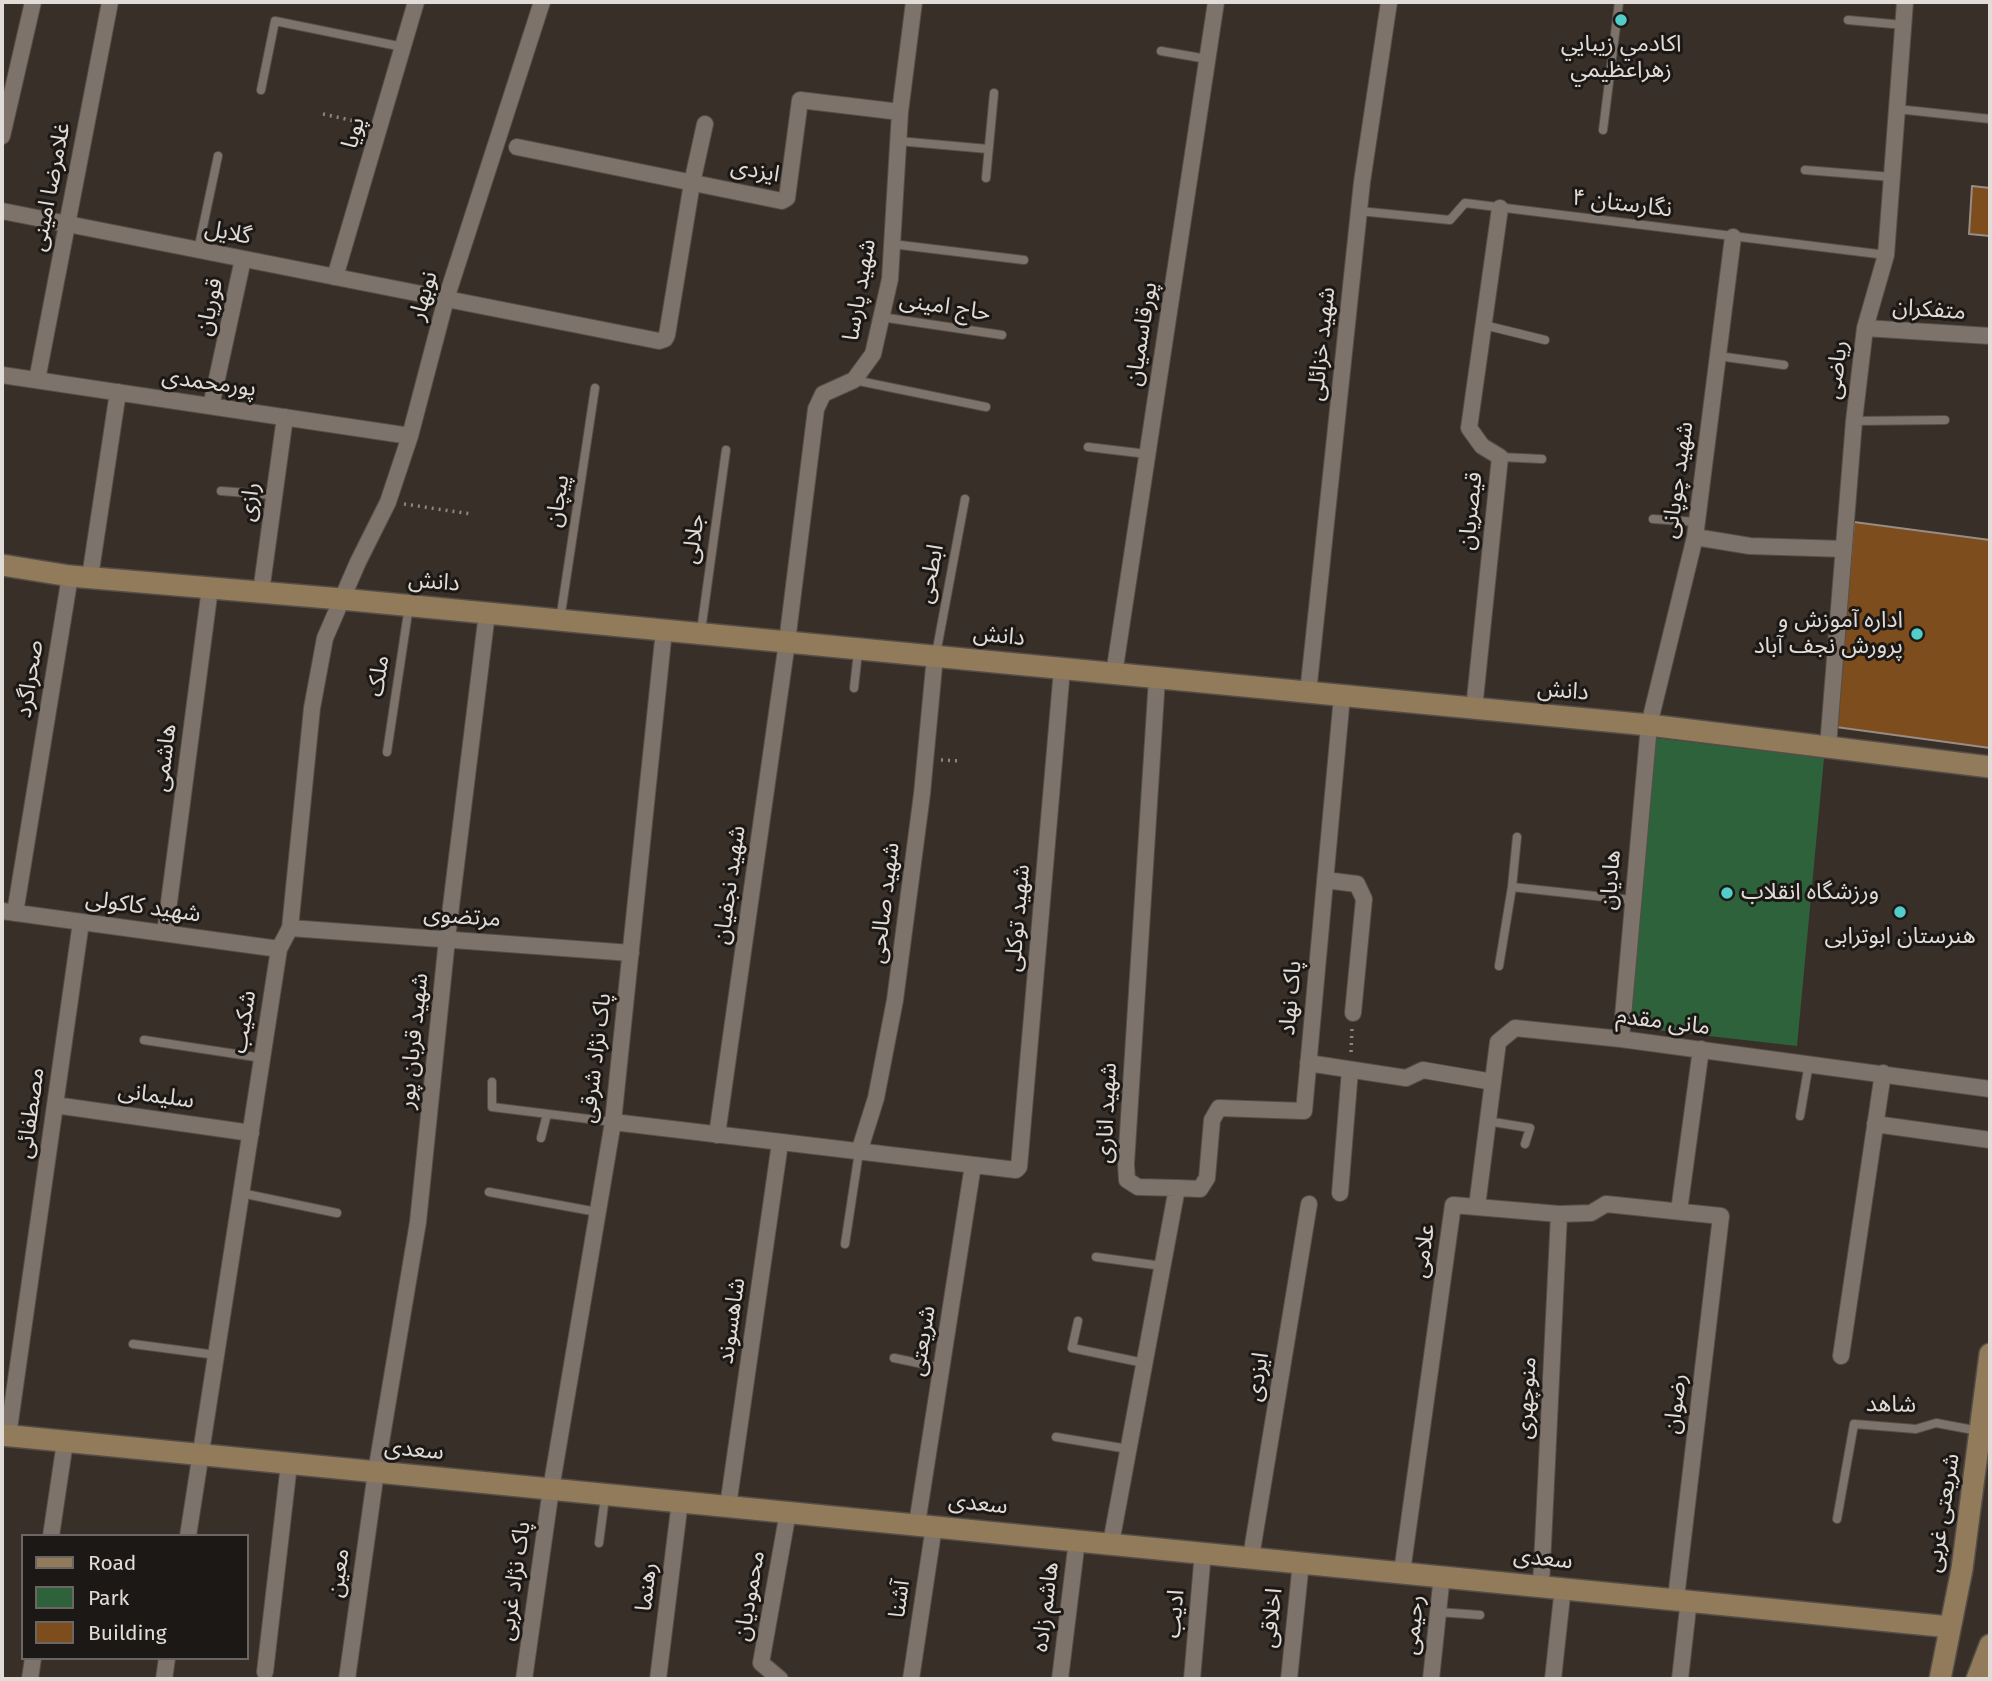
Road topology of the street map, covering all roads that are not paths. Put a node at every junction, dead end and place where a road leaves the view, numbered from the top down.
1 (33, 2) edge
2 (110, 2) edge
3 (416, 2) edge
4 (542, 2) edge
5 (914, 2) edge
6 (1216, 2) edge
7 (1389, 2) edge
8 (1619, 2) edge
9 (1905, 2) edge
10 (1849, 20) dead end
11 (1904, 24) junction
12 (403, 47) junction
13 (1161, 51) dead end
14 (1207, 59) junction
15 (261, 90) dead end
16 (994, 93) dead end
17 (1897, 109) junction
18 (900, 113) junction
19 (1990, 119) edge
20 (705, 124) dead end
21 (1603, 130) dead end
22 (2, 136) edge
23 (898, 141) junction
24 (517, 147) dead end
25 (988, 149) junction
26 (218, 156) dead end
27 (1805, 170) dead end
28 (1892, 177) junction
29 (986, 178) dead end
30 (692, 183) junction
31 (1500, 208) junction
32 (2, 211) edge
33 (1359, 211) junction
34 (67, 224) junction
35 (1733, 237) junction
36 (892, 244) junction
37 (198, 250) junction
38 (1886, 254) junction
39 (243, 259) junction
40 (1024, 260) dead end
41 (335, 277) junction
42 (446, 299) junction
43 (881, 317) junction
44 (1484, 325) junction
45 (1865, 328) junction
46 (1002, 335) dead end
47 (1990, 336) edge
48 (1545, 340) dead end
49 (1718, 356) junction
50 (1783, 365) dead end
51 (2, 375) edge
52 (37, 380) junction
53 (853, 380) junction
54 (595, 388) dead end
55 (118, 392) junction
56 (211, 406) junction
57 (986, 407) dead end
58 (285, 417) junction
59 (1945, 420) dead end
60 (1854, 421) junction
61 (410, 436) junction
62 (1088, 447) dead end
63 (726, 450) dead end
64 (1147, 454) junction
65 (1500, 457) junction
66 (1542, 459) dead end
67 (221, 491) dead end
68 (274, 495) junction
69 (965, 499) dead end
70 (1653, 519) dead end
71 (1695, 530) junction
72 (1844, 549) junction
73 (2, 565) edge
74 (80, 577) junction
75 (210, 588) junction
76 (261, 592) junction
77 (341, 599) junction
78 (409, 606) junction
79 (487, 613) junction
80 (560, 620) junction
81 (664, 630) junction
82 (700, 633) junction
83 (787, 642) junction
84 (859, 649) junction
85 (935, 656) junction
86 (1062, 669) junction
87 (1114, 674) junction
88 (1157, 678) junction
89 (854, 688) dead end
90 (1308, 693) junction
91 (1342, 696) junction
92 (1474, 709) junction
93 (1649, 725) junction
94 (1828, 746) junction
95 (387, 752) dead end
96 (1990, 767) edge
97 (1517, 837) dead end
98 (1325, 880) junction
99 (1512, 887) junction
100 (1632, 900) junction
101 (9, 912) edge
102 (81, 922) junction
103 (290, 928) junction
104 (165, 933) junction
105 (447, 939) junction
106 (279, 948) junction
107 (631, 953) junction
108 (1499, 966) dead end
109 (1353, 1013) road end
110 (1621, 1039) junction
111 (144, 1040) dead end
112 (1701, 1049) junction
113 (262, 1058) junction
114 (1308, 1063) junction
115 (1809, 1063) junction
116 (1350, 1070) junction
117 (1883, 1073) junction
118 (492, 1082) dead end
119 (1493, 1082) junction
120 (1990, 1089) edge
121 (55, 1105) junction
122 (547, 1114) junction
123 (1800, 1116) dead end
124 (1487, 1121) junction
125 (612, 1122) junction
126 (1875, 1124) junction
127 (250, 1133) junction
128 (717, 1135) junction
129 (541, 1138) dead end
130 (1990, 1140) edge
131 (780, 1143) junction
132 (1525, 1144) dead end
133 (859, 1152) junction
134 (973, 1165) junction
135 (1177, 1188) junction
136 (489, 1192) dead end
137 (241, 1193) junction
138 (1340, 1193) dead end
139 (1309, 1204) dead end
140 (1477, 1206) junction
141 (597, 1212) junction
142 (1679, 1212) junction
143 (337, 1213) dead end
144 (1559, 1214) junction
145 (1721, 1216) joint
146 (845, 1244) dead end
147 (1096, 1257) dead end
148 (1162, 1266) junction
149 (1078, 1321) dead end
150 (133, 1344) dead end
151 (1990, 1354) edge
152 (216, 1355) junction
153 (1841, 1356) dead end
154 (894, 1358) dead end
155 (1144, 1363) junction
156 (942, 1368) junction
157 (1982, 1432) junction
158 (5, 1436) edge
159 (1056, 1437) dead end
160 (65, 1442) junction
161 (1128, 1449) junction
162 (201, 1456) junction
163 (289, 1464) junction
164 (376, 1472) junction
165 (551, 1489) junction
166 (605, 1494) junction
167 (680, 1501) junction
168 (729, 1506) junction
169 (788, 1512) junction
170 (1837, 1519) dead end
171 (926, 1525) junction
172 (51, 1534) edge
173 (188, 1534) edge
174 (1077, 1540) junction
175 (599, 1543) dead end
176 (1111, 1543) junction
177 (1203, 1552) junction
178 (1251, 1557) junction
179 (1301, 1562) junction
180 (1402, 1572) junction
181 (1442, 1575) junction
182 (1541, 1585) junction
183 (1563, 1587) junction
184 (1682, 1599) junction
185 (1438, 1612) junction
186 (1480, 1615) dead end
187 (1950, 1627) junction
188 (1990, 1645) edge
189 (33, 1660) edge
190 (167, 1660) edge
191 (265, 1672) dead end
192 (30, 1679) edge
193 (164, 1679) edge
194 (347, 1679) edge
195 (524, 1679) edge
196 (658, 1679) edge
197 (780, 1679) edge
198 (911, 1679) edge
199 (1060, 1679) edge
200 (1192, 1679) edge
201 (1289, 1679) edge
202 (1431, 1679) edge
203 (1553, 1679) edge
204 (1680, 1679) edge
205 (1940, 1679) edge
206 (1977, 1679) edge

1 - 22 street
2 - 34 street, غلامرضا امینی
3 - 12 street, پویا
4 - 42 street, نوبهار
5 - 18 street, شهید پارسا
6 - 14 street, پورقاسمیان
7 - 33 street, شهید خزائلی
8 - 21 lane
9 - 11 street, ریاضی
10 - 11 lane
11 - 17 street, ریاضی
12 - 15 lane
12 - 41 street, پویا
13 - 14 lane
14 - 64 street, پورقاسمیان
16 - 25 lane
17 - 19 lane
17 - 28 street, ریاضی
18 - 23 street, شهید پارسا
18 - 30 street, ایزدی
20 - 30 street
23 - 25 lane
23 - 36 street, شهید پارسا
24 - 30 street, ایزدی
25 - 29 lane
26 - 37 lane
27 - 28 lane
28 - 38 street, ریاضی
30 - 42 street, گلایل
31 - 33 lane, نگارستان ۴
31 - 35 lane, نگارستان ۴
31 - 44 street, قیصریان
32 - 34 street, گلایل
33 - 90 street, شهید خزائلی
34 - 37 street, گلایل
34 - 52 street, غلامرضا امینی
35 - 38 lane, نگارستان ۴
35 - 49 street, شهید چوپانی
36 - 40 lane
36 - 43 street, شهید پارسا
37 - 39 street, گلایل
38 - 45 street, ریاضی
39 - 41 street, گلایل
39 - 56 street, قوریان
41 - 42 street, گلایل
42 - 61 street, نوبهار
43 - 46 lane, حاج امینی
43 - 53 street, شهید پارسا
44 - 48 lane
44 - 65 street, قیصریان
45 - 47 street, متفکران
45 - 60 street, ریاضی
49 - 50 lane
49 - 71 street, شهید چوپانی
51 - 52 street, پورمحمدی
52 - 55 street, پورمحمدی
53 - 57 lane
53 - 83 street, شهید پارسا
54 - 80 lane, پیچان
55 - 56 street, پورمحمدی
55 - 74 street, صحراگرد
56 - 58 street, پورمحمدی
58 - 61 street, پورمحمدی
58 - 68 street, رازی
59 - 60 lane
60 - 72 street, ریاضی
61 - 77 street, نوبهار
62 - 64 lane
63 - 82 lane, جلالی
64 - 87 street, پورقاسمیان
65 - 66 lane
65 - 92 street, قیصریان
67 - 68 lane
68 - 76 street, رازی
69 - 85 lane, ابطحی
70 - 71 lane
71 - 72 street
71 - 93 street, شهید چوپانی
72 - 94 street, ریاضی
73 - 74 street, دانش
74 - 75 street, دانش
74 - 101 street, صحراگرد
75 - 76 street, دانش
75 - 104 street, هاشمی
76 - 77 street, دانش
77 - 78 street, دانش
77 - 103 street, شکیب
78 - 79 street, دانش
78 - 95 lane, ملک
79 - 80 street, دانش
79 - 105 street, شهید قربان پور
80 - 81 street, دانش
81 - 82 street, دانش
81 - 107 street, پاک نژاد شرقی
82 - 83 street, دانش
83 - 84 street, دانش
83 - 128 street, شهید نجفیان
84 - 85 street, دانش
84 - 89 lane
85 - 86 street, دانش
85 - 133 street, شهید صالحی
86 - 87 street, دانش
86 - 134 street, شهید توکلی
87 - 88 street, دانش
88 - 90 street, دانش
88 - 135 street, شهید اناری
90 - 91 street, دانش
91 - 92 street, دانش
91 - 98 street, پاک نهاد
92 - 93 street, دانش
93 - 94 street, دانش
93 - 100 street, هادیان
94 - 96 street, دانش
97 - 99 lane
98 - 109 street
98 - 114 street, پاک نهاد
99 - 100 lane
99 - 108 lane
100 - 110 street, هادیان
101 - 102 street, شهید کاکولی
102 - 104 street, شهید کاکولی
102 - 121 street, مصطفائی
103 - 105 street, مرتضوی
103 - 106 street, شکیب
104 - 106 street, شهید کاکولی
105 - 107 street, مرتضوی
105 - 164 street, شهید قربان پور
106 - 113 street, شکیب
107 - 125 street, پاک نژاد شرقی
110 - 112 street, مانی مقدم
110 - 119 street, مانی مقدم
111 - 113 lane
112 - 115 street, مانی مقدم
112 - 142 street
113 - 127 street, شکیب
114 - 116 street
114 - 135 street, پاک نهاد
115 - 117 street, مانی مقدم
115 - 123 lane
116 - 119 street
116 - 138 street
117 - 120 street, مانی مقدم
117 - 126 street
118 - 122 lane
119 - 124 street, مانی مقدم
121 - 127 street, سلیمانی
121 - 158 street, مصطفائی
122 - 125 lane
122 - 129 lane
124 - 132 lane
124 - 140 street, مانی مقدم
125 - 128 street
125 - 141 street, پاک نژاد شرقی
126 - 130 street
126 - 153 street
127 - 137 street, شکیب
128 - 131 street
131 - 133 street
131 - 168 street, شاهسوند
133 - 134 street
133 - 146 lane
134 - 156 street, شریعتی
135 - 148 street
136 - 141 lane
137 - 143 lane
137 - 152 street, شکیب
139 - 178 street, ایزدی
140 - 144 street, علامی
140 - 180 street, علامی
141 - 165 street, پاک نژاد شرقی
142 - 144 street, علامی
142 - 145 street, علامی
144 - 182 street, منوچهری
145 - 184 street, رضوان
147 - 148 lane
148 - 155 street
149 - 155 lane
150 - 152 lane
151 - 157 street, شریعتی غربی
152 - 162 street, شکیب
154 - 156 lane
155 - 161 street
156 - 171 street, شریعتی
157 - 170 lane, شاهد
157 - 187 street, شریعتی غربی
158 - 160 street, سعدی
159 - 161 lane
160 - 162 street, سعدی
160 - 172 street
161 - 176 street
162 - 163 street, سعدی
162 - 173 street
163 - 164 street, سعدی
163 - 191 street
164 - 165 street, سعدی
164 - 194 street, معین
165 - 166 street, سعدی
165 - 195 street, پاک نژاد غربی
166 - 167 street, سعدی
166 - 175 lane
167 - 168 street, سعدی
167 - 196 street, رهنما
168 - 169 street, سعدی
169 - 171 street, سعدی
169 - 197 street, محمودیان
171 - 174 street, سعدی
171 - 198 street, آشنا
174 - 176 street, سعدی
174 - 199 street, هاشم زاده
176 - 177 street, سعدی
177 - 178 street, سعدی
177 - 200 street, ادیب
178 - 179 street, سعدی
179 - 180 street, سعدی
179 - 201 street, اخلاقی
180 - 181 street, سعدی
181 - 182 street, سعدی
181 - 185 street, رحیمی
182 - 183 street, سعدی
183 - 184 street, سعدی
183 - 203 street
184 - 187 street, سعدی
184 - 204 street, رضوان
185 - 186 lane
185 - 202 street, رحیمی
187 - 205 street, شریعتی غربی
188 - 206 street
189 - 192 street
190 - 193 street

